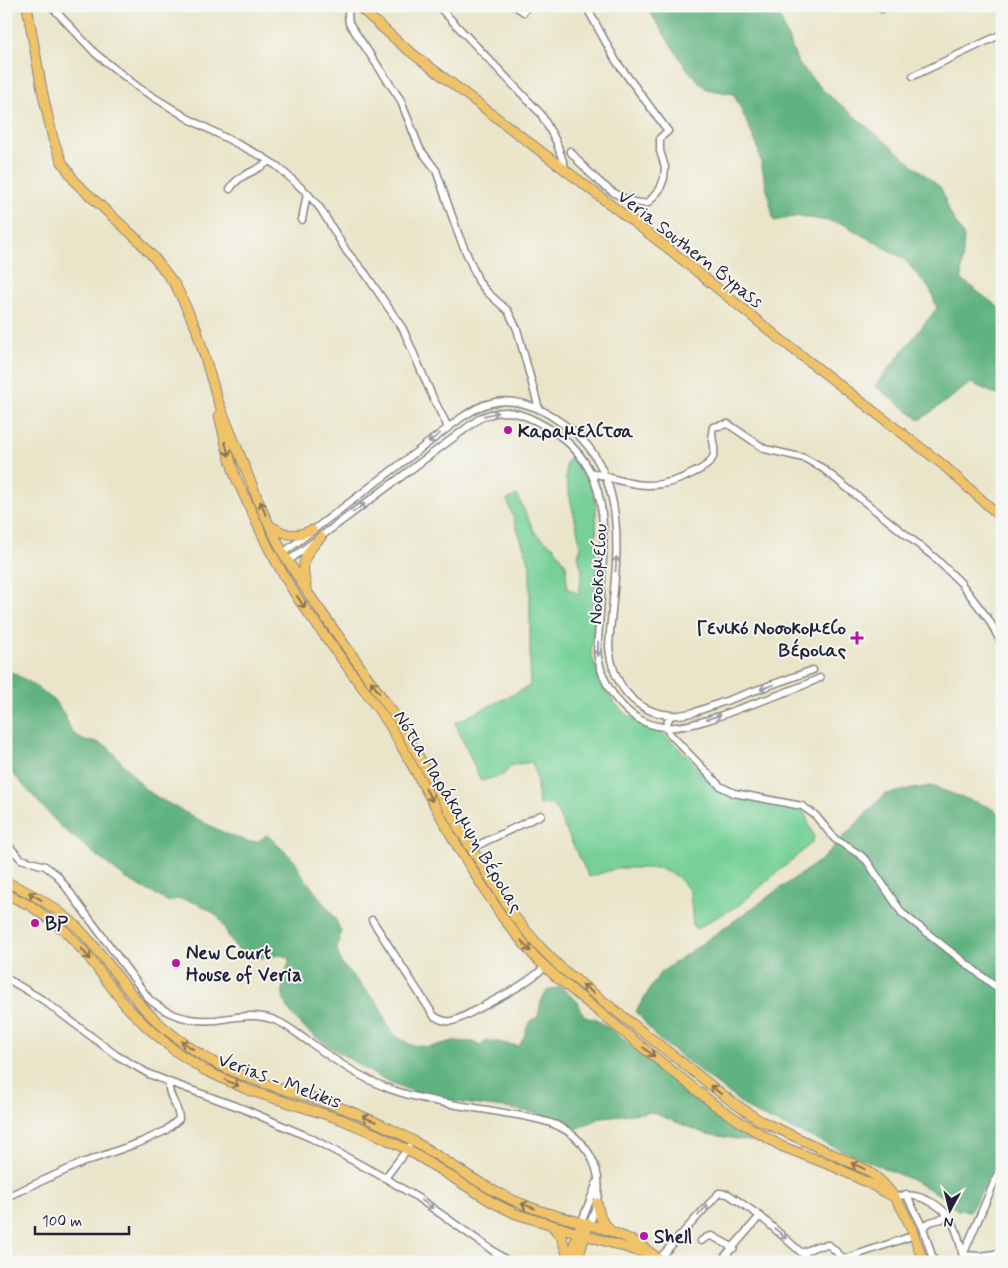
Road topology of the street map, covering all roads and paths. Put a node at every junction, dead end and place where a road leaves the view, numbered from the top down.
1 (27, 6) edge
2 (51, 6) edge
3 (350, 6) edge
4 (358, 6) edge
5 (438, 6) edge
6 (515, 6) edge
7 (586, 6) edge
8 (874, 6) edge
9 (888, 6) edge
10 (524, 12) dead end
11 (1002, 34) edge
12 (913, 76) dead end
13 (570, 151) dead end
14 (269, 161) junction
15 (566, 170) junction
16 (230, 189) dead end
17 (306, 193) junction
18 (302, 220) dead end
19 (218, 402) junction
20 (539, 409) junction
21 (448, 427) junction
22 (590, 472) junction
23 (604, 476) junction
24 (1002, 518) edge
25 (270, 525) junction
26 (312, 530) junction
27 (321, 538) junction
28 (285, 557) junction
29 (275, 560) junction
30 (308, 593) junction
31 (1002, 644) edge
32 (813, 670) dead end
33 (820, 678) dead end
34 (671, 715) junction
35 (665, 727) junction
36 (541, 815) dead end
37 (6, 843) edge
38 (472, 848) junction
39 (6, 882) edge
40 (6, 894) edge
41 (372, 920) dead end
42 (546, 967) junction
43 (6, 978) edge
44 (1002, 990) edge
45 (169, 1082) junction
46 (413, 1140) junction
47 (408, 1150) junction
48 (1002, 1164) edge
49 (385, 1178) junction
50 (598, 1181) junction
51 (906, 1194) junction
52 (6, 1197) edge
53 (894, 1198) junction
54 (597, 1203) junction
55 (760, 1216) junction
56 (949, 1217) junction
57 (586, 1222) junction
58 (551, 1225) junction
59 (923, 1228) junction
60 (611, 1231) junction
61 (582, 1233) junction
62 (915, 1235) junction
63 (606, 1241) junction
64 (701, 1242) dead end
65 (734, 1248) junction
66 (802, 1253) junction
67 (1002, 1253) edge
68 (725, 1256) junction
69 (964, 1259) edge
70 (573, 1260) edge
71 (658, 1260) edge
72 (844, 1261) edge
73 (509, 1262) edge
74 (720, 1262) edge
75 (734, 1262) edge
76 (812, 1262) edge
77 (924, 1262) edge
78 (934, 1262) edge

1 - 19 main road, Νότια Παράκαμψη Βέροιας
2 - 14 street
3 - 20 street
4 - 15 main road, Veria Southern Bypass
5 - 15 street
6 - 10 street
7 - 13 street
8 - 9 street
11 - 12 street
14 - 16 street
14 - 17 street
15 - 24 main road, Veria Southern Bypass
17 - 18 street
17 - 21 street
25 -> 19 main road, Νότια Παράκαμψη Βέροιας
19 -> 29 main road, Νότια Παράκαμψη Βέροιας
20 - 21 street, Νοσοκομείου
20 - 23 street, Νοσοκομείου
21 -> 26 street, Νοσοκομείου
22 - 23 street
27 -> 22 street, Νοσοκομείου
22 -> 35 street, Νοσοκομείου
23 - 31 street
34 -> 23 street, Νοσοκομείου
25 - 26 main road
25 - 28 main road, Νότια Παράκαμψη Βέροιας
26 - 28 street, Νοσοκομείου
27 - 28 street, Νοσοκομείου
27 - 30 main road
28 - 29 main road
28 - 30 main road, Νότια Παράκαμψη Βέροιας
29 -> 42 main road, Νότια Παράκαμψη Βέροιας
38 -> 30 main road, Νότια Παράκαμψη Βέροιας
32 -> 34 street, Νοσοκομείου
35 -> 33 street, Νοσοκομείου
34 - 35 street
35 - 44 street
36 - 38 street
37 - 50 street
53 -> 38 main road, Νότια Παράκαμψη Βέροιας
46 -> 39 main road, Verias - Melikis
40 -> 47 main road, Verias - Melikis
41 - 42 street
42 -> 53 main road, Νότια Παράκαμψη Βέροιας
43 - 45 street
45 - 49 street
45 - 52 street
46 - 47 street
57 -> 46 main road, Verias - Melikis
47 - 49 street
47 - 58 main road, Verias - Melikis
48 - 69 street
49 -> 73 street
50 - 54 street
50 - 57 street
51 - 53 street
51 - 56 street
51 - 59 street
53 - 62 main road, Νότια Παράκαμψη Βέροιας
54 - 57 street
54 - 60 main road
55 - 65 street
55 -> 66 street
71 -> 55 street
56 - 59 street
56 - 69 street
57 - 60 main road, Verias - Melikis
57 - 61 main road
58 - 61 main road, Verias - Melikis
58 - 70 main road
59 - 78 street
60 - 71 main road, Verias - Melikis
61 - 63 main road, Verias - Melikis
61 - 70 main road
62 - 72 street
62 - 77 main road, Νότια Παράκαμψη Βέροιας
63 - 70 main road
63 - 71 main road, Verias - Melikis
64 - 65 street
65 - 68 street
66 - 72 street
66 - 76 street
67 - 69 street
68 - 74 street
68 - 75 street

